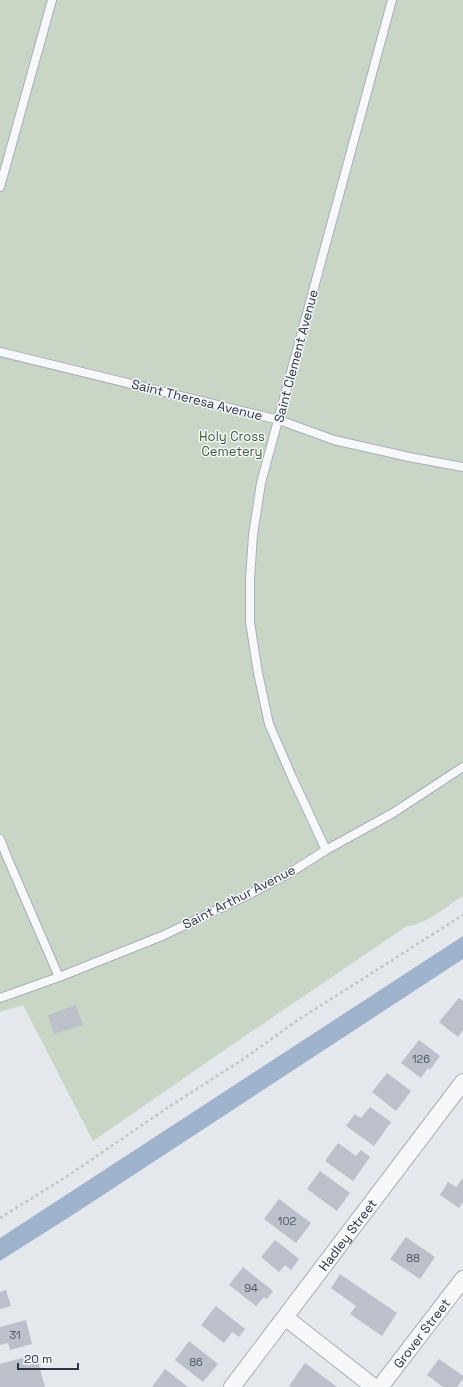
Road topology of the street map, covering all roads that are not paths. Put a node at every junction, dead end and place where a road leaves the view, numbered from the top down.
1 (52, 0) edge
2 (392, 0) edge
3 (0, 187) edge
4 (0, 352) edge
5 (279, 420) junction
6 (463, 467) edge
7 (463, 767) edge
8 (0, 839) edge
9 (326, 850) junction
10 (59, 977) junction
11 (0, 998) edge
12 (463, 1082) edge
13 (463, 1279) edge
14 (286, 1318) junction
15 (232, 1387) edge
16 (374, 1387) edge
17 (380, 1387) edge

1 - 3 lane
2 - 5 lane, Saint Clement Avenue
4 - 5 lane, Saint Theresa Avenue
5 - 6 lane, Saint Theresa Avenue
5 - 9 lane, Saint Clement Avenue
7 - 9 lane, Saint Arthur Avenue
8 - 10 lane
9 - 10 lane, Saint Arthur Avenue
10 - 11 lane, Saint Arthur Avenue
12 - 14 street, Hadley Street
13 - 17 street, Grover Street
14 - 15 street, Hadley Street
14 - 16 street

